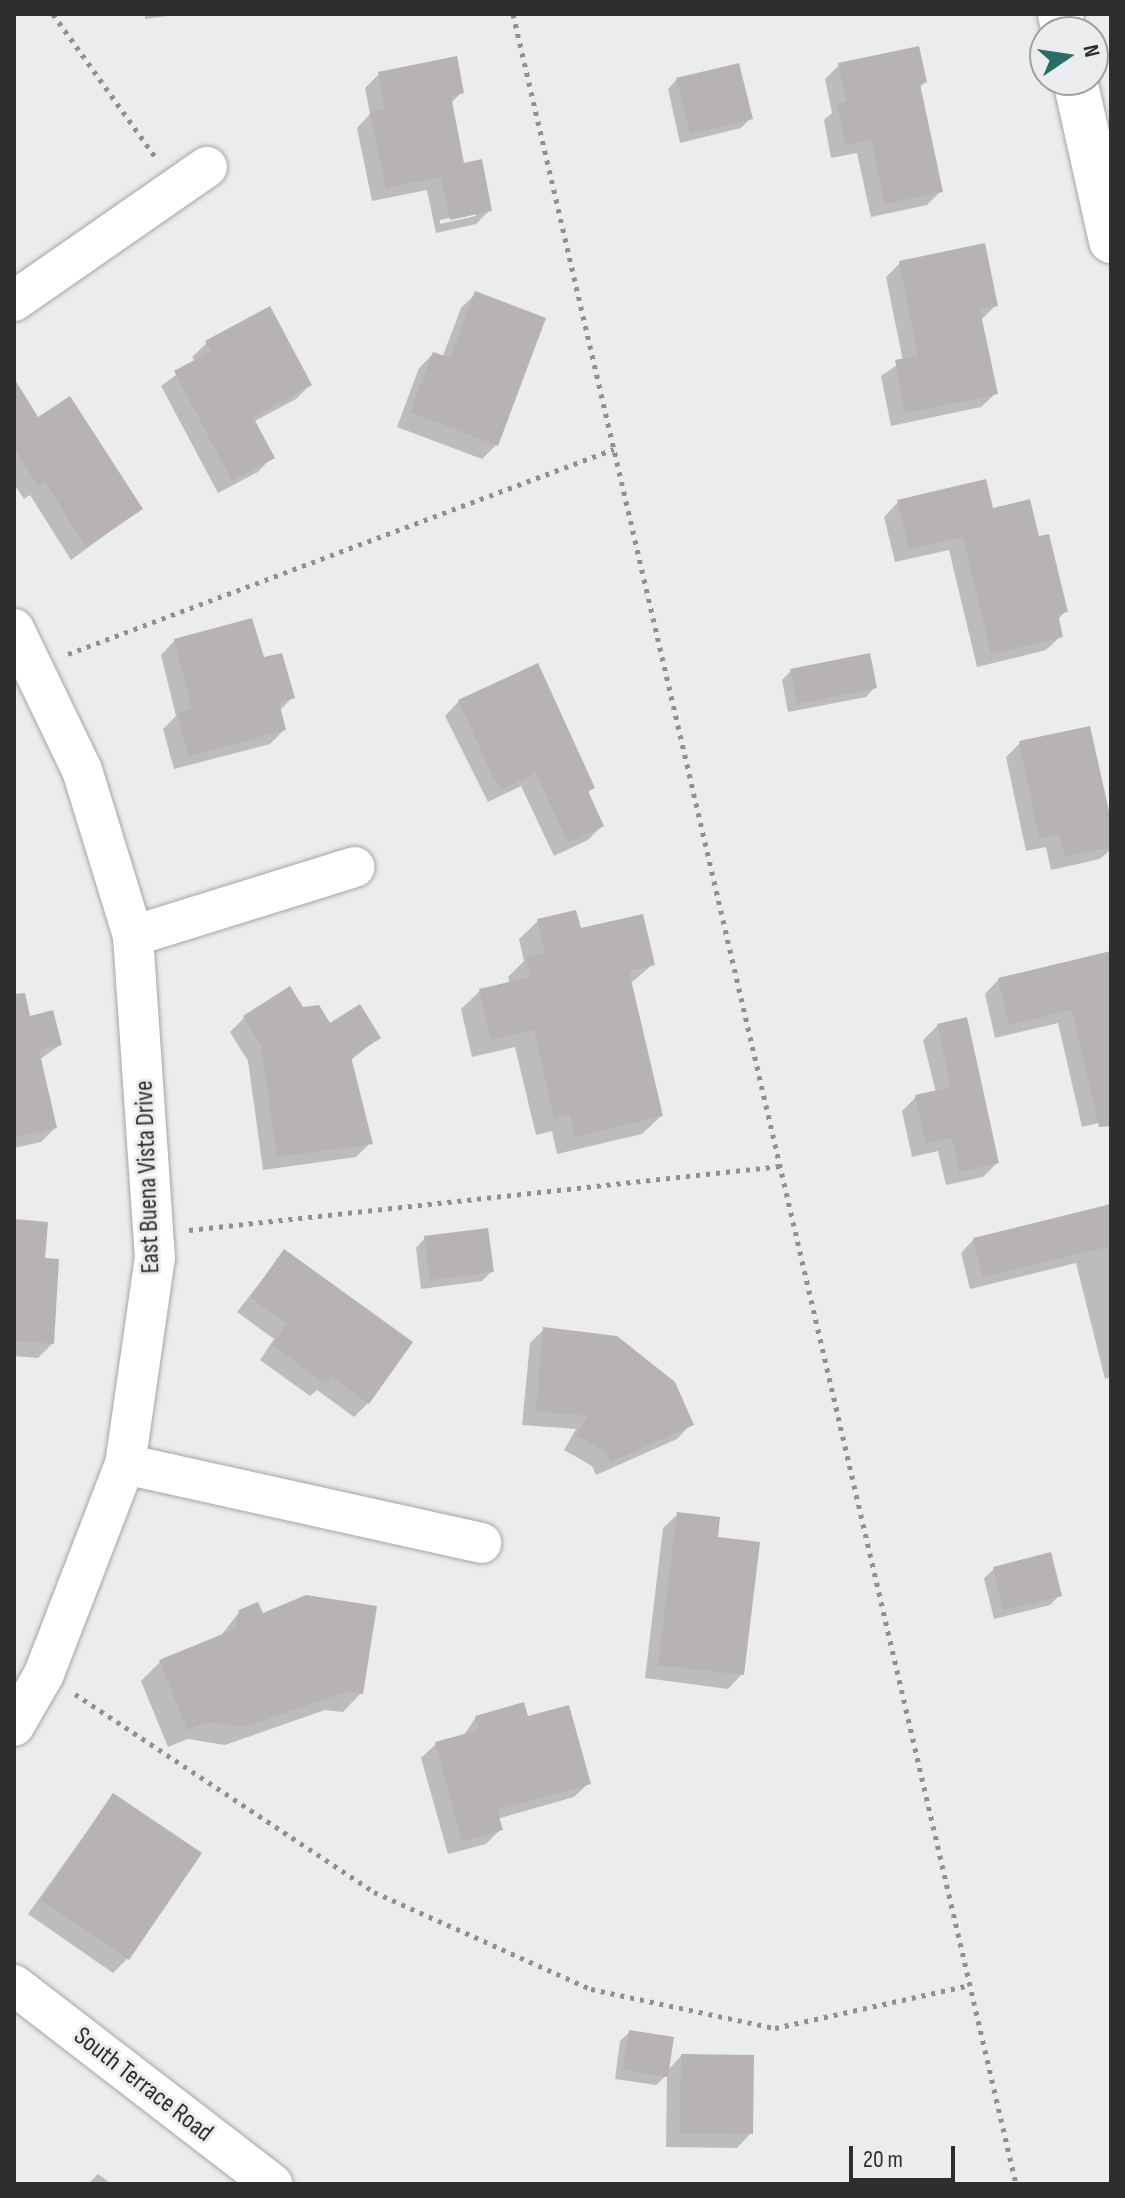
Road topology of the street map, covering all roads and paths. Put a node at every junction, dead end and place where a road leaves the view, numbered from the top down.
1 (53, 14) edge
2 (513, 14) edge
3 (1080, 96) edge
4 (1102, 160) edge
5 (207, 167) dead end
6 (174, 189) junction
7 (1111, 241) edge
8 (14, 301) edge
9 (614, 449) junction
10 (14, 629) edge
11 (32, 667) junction
12 (355, 867) dead end
13 (133, 936) junction
14 (781, 1166) junction
15 (154, 1230) junction
16 (125, 1464) junction
17 (481, 1543) dead end
18 (44, 1674) junction
19 (14, 1726) edge
20 (14, 1985) edge
21 (970, 1985) junction
22 (272, 2184) edge
23 (1016, 2184) edge

1 - 6 path
2 - 9 path
3 - 4 street
4 - 7 street
5 - 6 street
6 - 8 street
9 - 11 path
9 - 14 path
10 - 11 street, East Buena Vista Drive
11 - 13 street, East Buena Vista Drive
12 - 13 street
13 - 15 street, East Buena Vista Drive
14 - 15 path
14 - 21 path
15 - 16 street, East Buena Vista Drive
16 - 17 street
16 - 18 street, East Buena Vista Drive
18 - 19 street, East Buena Vista Drive
18 - 21 path
20 - 22 street, South Terrace Road
21 - 23 path

